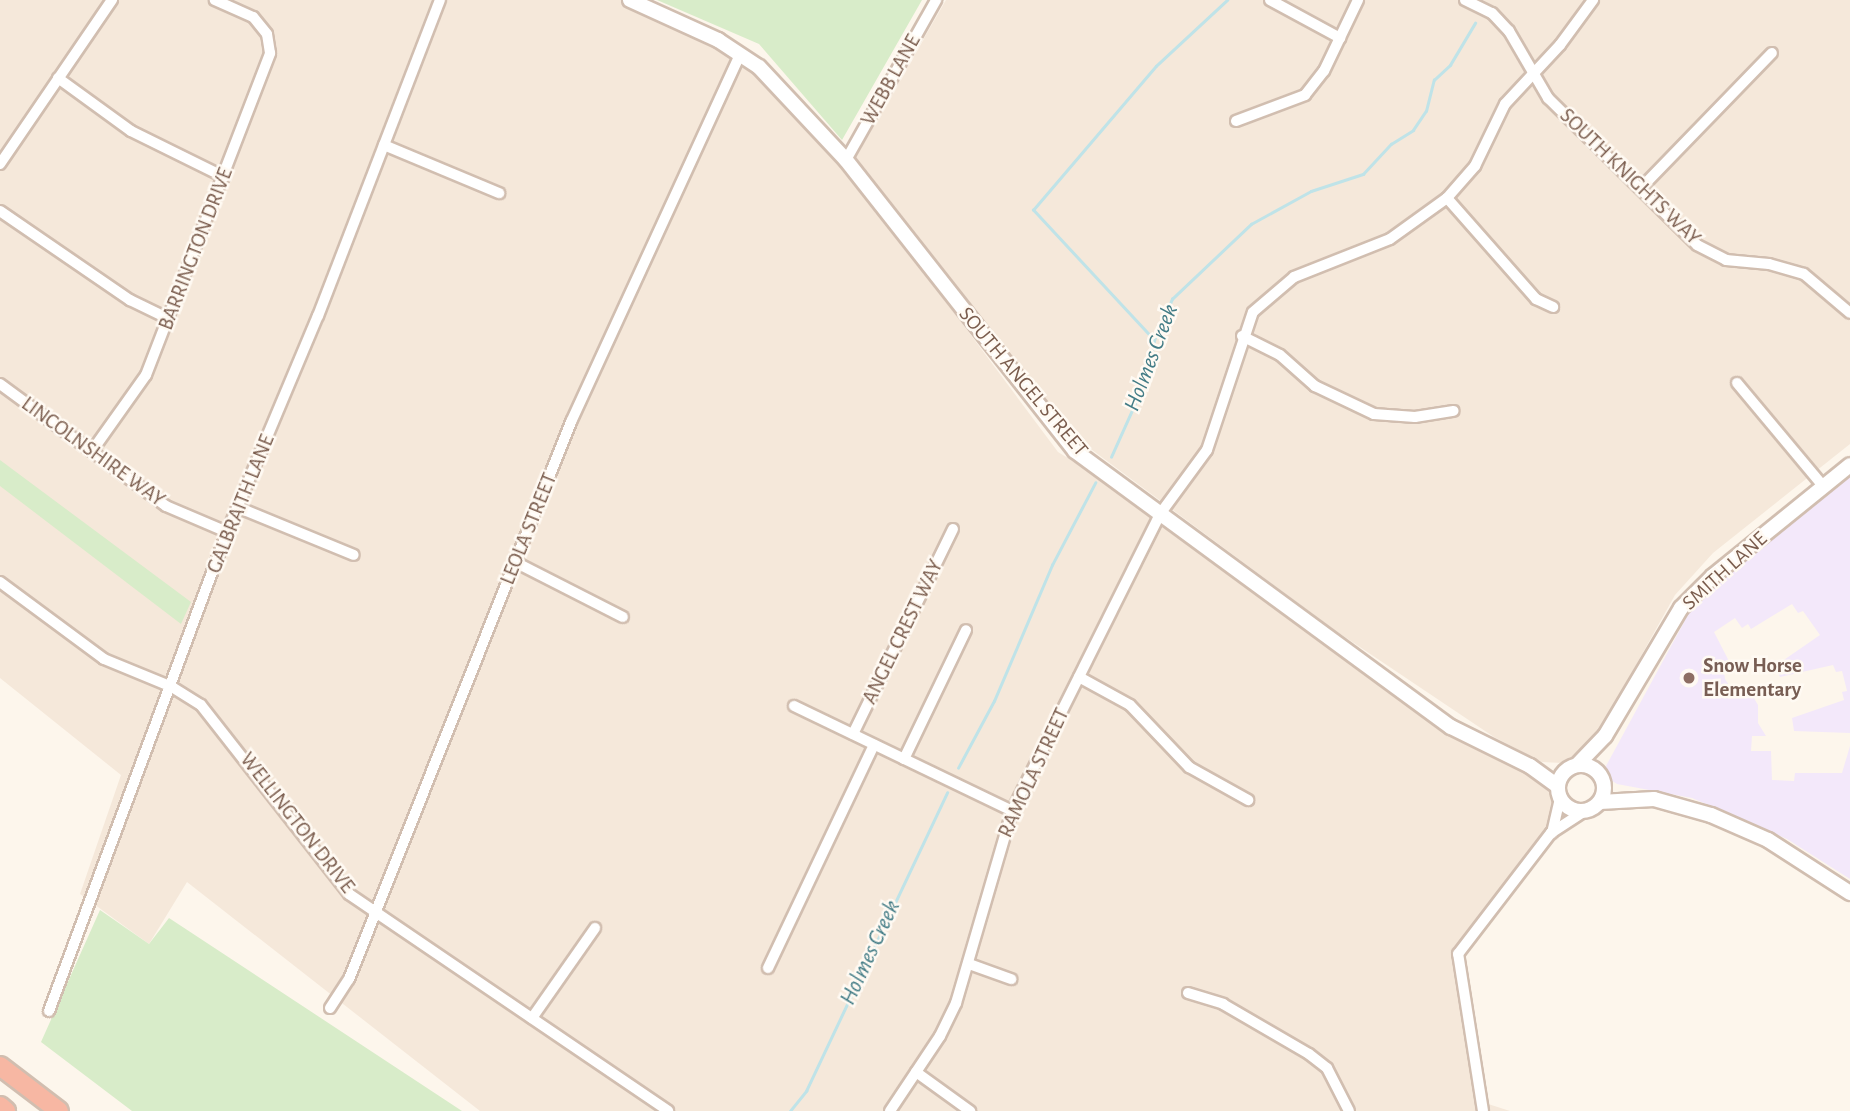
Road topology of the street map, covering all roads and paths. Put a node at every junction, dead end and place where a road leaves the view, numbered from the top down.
1 (111, 0) edge
2 (215, 0) edge
3 (440, 0) edge
4 (630, 0) edge
5 (936, 0) edge
6 (1270, 0) edge
7 (1358, 0) edge
8 (1465, 0) edge
9 (1593, 0) edge
10 (1340, 38) junction
11 (1772, 53) dead end
12 (740, 54) junction
13 (1533, 74) junction
14 (58, 78) junction
15 (1236, 121) dead end
16 (384, 145) junction
17 (846, 160) junction
18 (0, 164) edge
19 (224, 177) junction
20 (1641, 188) junction
21 (499, 193) dead end
22 (1447, 198) junction
23 (0, 211) edge
24 (1553, 307) dead end
25 (1850, 313) edge
26 (169, 319) junction
27 (1242, 336) junction
28 (1737, 383) dead end
29 (0, 384) edge
30 (1454, 411) dead end
31 (92, 451) junction
32 (1850, 465) edge
33 (1824, 487) junction
34 (237, 507) junction
35 (1160, 514) junction
36 (953, 529) dead end
37 (227, 532) junction
38 (354, 555) dead end
39 (515, 562) junction
40 (0, 582) edge
41 (623, 617) dead end
42 (966, 630) dead end
43 (1079, 677) junction
44 (172, 687) junction
45 (794, 706) dead end
46 (853, 734) junction
47 (1605, 736) junction
48 (874, 744) junction
49 (904, 759) junction
50 (1530, 766) junction
51 (1573, 767) junction
52 (1603, 779) junction
53 (1559, 792) junction
54 (1638, 799) junction
55 (1248, 800) dead end
56 (1600, 802) junction
57 (1012, 811) junction
58 (1583, 812) junction
59 (1552, 833) junction
60 (1850, 893) edge
61 (376, 912) junction
62 (595, 928) dead end
63 (969, 964) junction
64 (768, 968) dead end
65 (1011, 979) dead end
66 (1188, 993) dead end
67 (330, 1008) dead end
68 (49, 1010) dead end
69 (532, 1018) junction
70 (0, 1066) edge
71 (916, 1072) junction
72 (0, 1106) edge
73 (6, 1111) edge
74 (59, 1111) edge
75 (668, 1111) edge
76 (890, 1111) edge
77 (970, 1111) edge
78 (1349, 1111) edge
79 (1483, 1111) edge

1 - 14 street
2 - 19 street, BARRINGTON DRIVE
3 - 16 street, GALBRAITH LANE
4 - 12 street, SOUTH ANGEL STREET
5 - 17 street, WEBB LANE
6 - 10 street
7 - 10 street
8 - 13 street, SOUTH KNIGHTS WAY
9 - 13 street, RAMOLA STREET
10 - 15 street
11 - 20 street
12 - 17 street, SOUTH ANGEL STREET
12 - 39 street, LEOLA STREET
13 - 20 street, SOUTH KNIGHTS WAY
13 - 22 street, RAMOLA STREET
14 - 18 street
14 - 19 street
16 - 21 street
16 - 34 street, GALBRAITH LANE
17 - 35 street, SOUTH ANGEL STREET
19 - 26 street, BARRINGTON DRIVE
20 - 25 street, SOUTH KNIGHTS WAY
22 - 24 street
22 - 27 street, RAMOLA STREET
23 - 26 street
26 - 31 street, BARRINGTON DRIVE
27 - 30 street
27 - 35 street, RAMOLA STREET
28 - 33 street
29 - 31 street, LINCOLNSHIRE WAY
31 - 37 street, LINCOLNSHIRE WAY
32 - 33 street, SMITH LANE
33 - 47 street, SMITH LANE
34 - 37 street, GALBRAITH LANE
34 - 38 street
35 - 43 street, RAMOLA STREET
35 - 50 street, SOUTH ANGEL STREET
36 - 46 street, ANGEL CREST WAY
37 - 44 street, GALBRAITH LANE
39 - 41 street
39 - 61 street, LEOLA STREET
40 - 44 street, WELLINGTON DRIVE
42 - 49 street
43 - 55 street
43 - 57 street, RAMOLA STREET
44 - 61 street, WELLINGTON DRIVE
44 - 68 street, GALBRAITH LANE
45 - 46 street
46 - 48 street
47 - 51 street, SMITH LANE
47 - 52 street, SMITH LANE
48 - 49 street
48 - 64 street
49 - 57 street
50 - 51 street, SOUTH ANGEL STREET
50 - 53 street, SOUTH ANGEL STREET
51 - 52 street
51 - 53 street
52 - 54 street
52 - 56 street
53 - 58 street
53 - 59 street
54 - 56 street
54 - 60 street
56 - 58 street
57 - 63 street, RAMOLA STREET
58 - 59 street
59 - 79 street
61 - 67 street, LEOLA STREET
61 - 69 street, WELLINGTON DRIVE
62 - 69 street
63 - 65 street
63 - 71 street, RAMOLA STREET
66 - 78 street
69 - 75 street, WELLINGTON DRIVE
70 - 74 highway
71 - 76 street, RAMOLA STREET
71 - 77 street
72 - 73 highway

